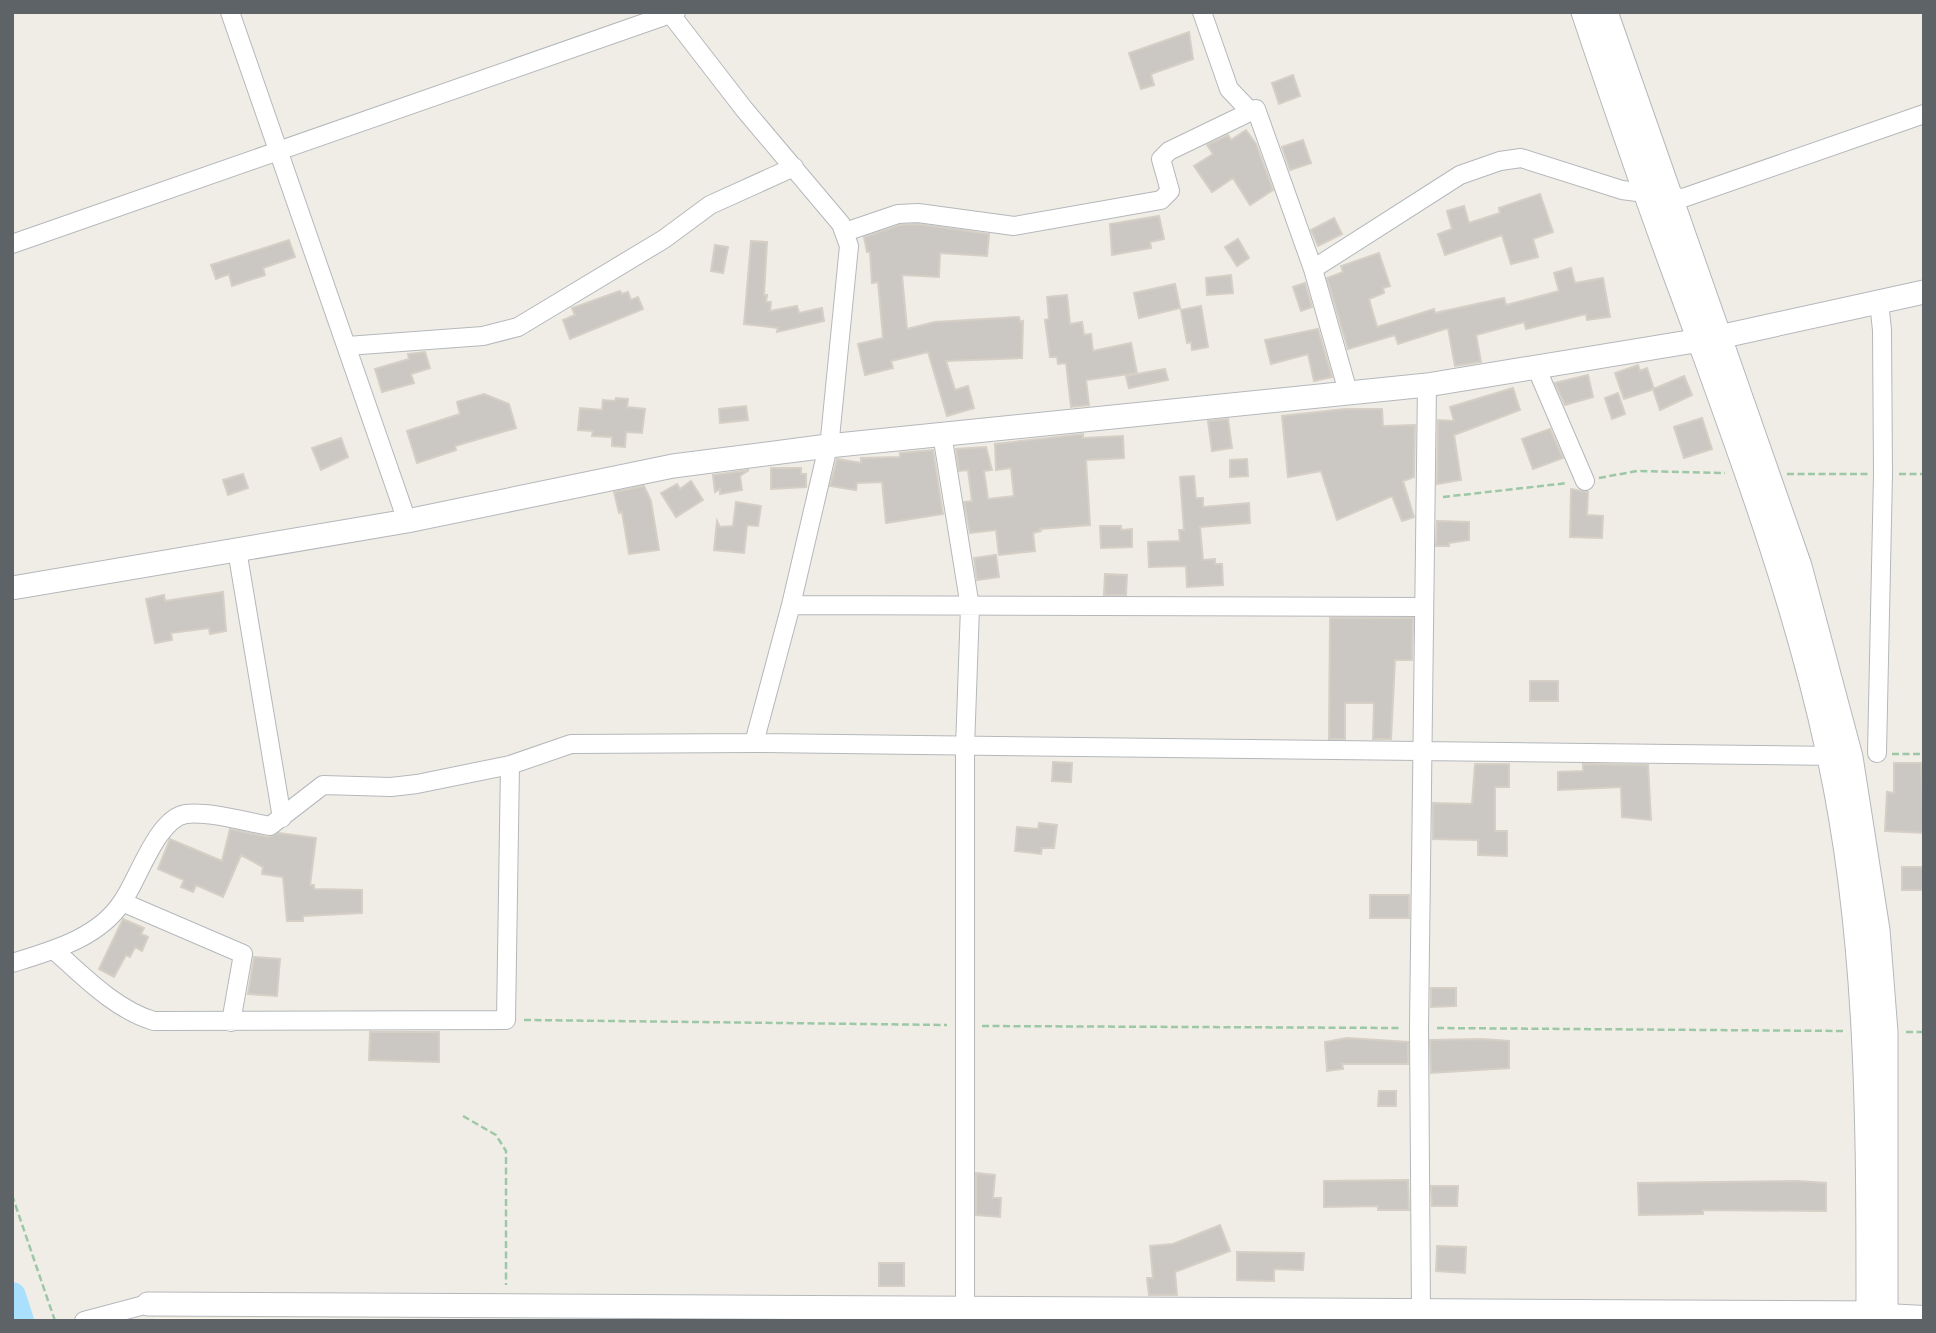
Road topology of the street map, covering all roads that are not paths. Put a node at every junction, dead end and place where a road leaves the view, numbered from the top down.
1 (230, 12) edge
2 (1202, 12) edge
3 (1583, 12) edge
4 (1606, 12) edge
5 (671, 13) edge
6 (1249, 110) junction
7 (1924, 114) edge
8 (278, 153) junction
9 (794, 167) junction
10 (1644, 192) junction
11 (1668, 196) junction
12 (845, 232) junction
13 (12, 244) edge
14 (1313, 269) junction
15 (1924, 292) edge
16 (1879, 302) junction
17 (1709, 339) junction
18 (346, 345) junction
19 (1536, 367) junction
20 (1427, 385) junction
21 (1348, 392) junction
22 (942, 434) junction
23 (828, 446) junction
24 (1585, 481) dead end
25 (407, 521) junction
26 (237, 550) junction
27 (12, 588) edge
28 (791, 605) junction
29 (970, 607) junction
30 (1423, 607) junction
31 (754, 743) junction
32 (965, 748) junction
33 (1423, 751) junction
34 (1877, 754) dead end
35 (1840, 757) junction
36 (510, 765) junction
37 (282, 818) junction
38 (122, 902) junction
39 (54, 950) junction
40 (12, 963) edge
41 (231, 1022) junction
42 (148, 1304) joint
43 (1421, 1312) junction
44 (302, 1313) edge
45 (588, 1314) edge
46 (965, 1315) edge
47 (1924, 1315) edge
48 (1877, 1317) edge
49 (84, 1321) edge

1 - 8 street
2 - 6 street
3 - 10 street
4 - 11 street
5 - 8 street
5 - 9 street
6 - 12 street
6 - 14 street
7 - 11 street
8 - 13 street
8 - 18 street
9 - 12 street
9 - 18 street
10 - 11 street
10 - 14 street
10 - 17 street
11 - 17 street
12 - 23 street
14 - 21 street
15 - 16 street
16 - 17 street
16 - 34 street
17 - 19 street
17 - 35 street
17 - 35 street
18 - 25 street
19 - 20 street
19 - 24 street
20 - 21 street
20 - 30 street
21 - 22 street
22 - 23 street
22 - 29 street
23 - 25 street
23 - 28 street
25 - 26 street
26 - 27 street
26 - 37 street
28 - 29 street
28 - 31 street
29 - 30 street
29 - 32 street
30 - 33 street
31 - 32 street
31 - 36 street
32 - 33 street
32 - 46 street
33 - 35 street
33 - 43 street
35 - 48 street
36 - 37 street
36 - 41 street
37 - 38 street
38 - 39 street
38 - 41 street
39 - 40 street
39 - 41 street
42 - 44 street
42 - 49 street
43 - 46 street
43 - 48 street
44 - 45 street
45 - 46 street
47 - 48 street

